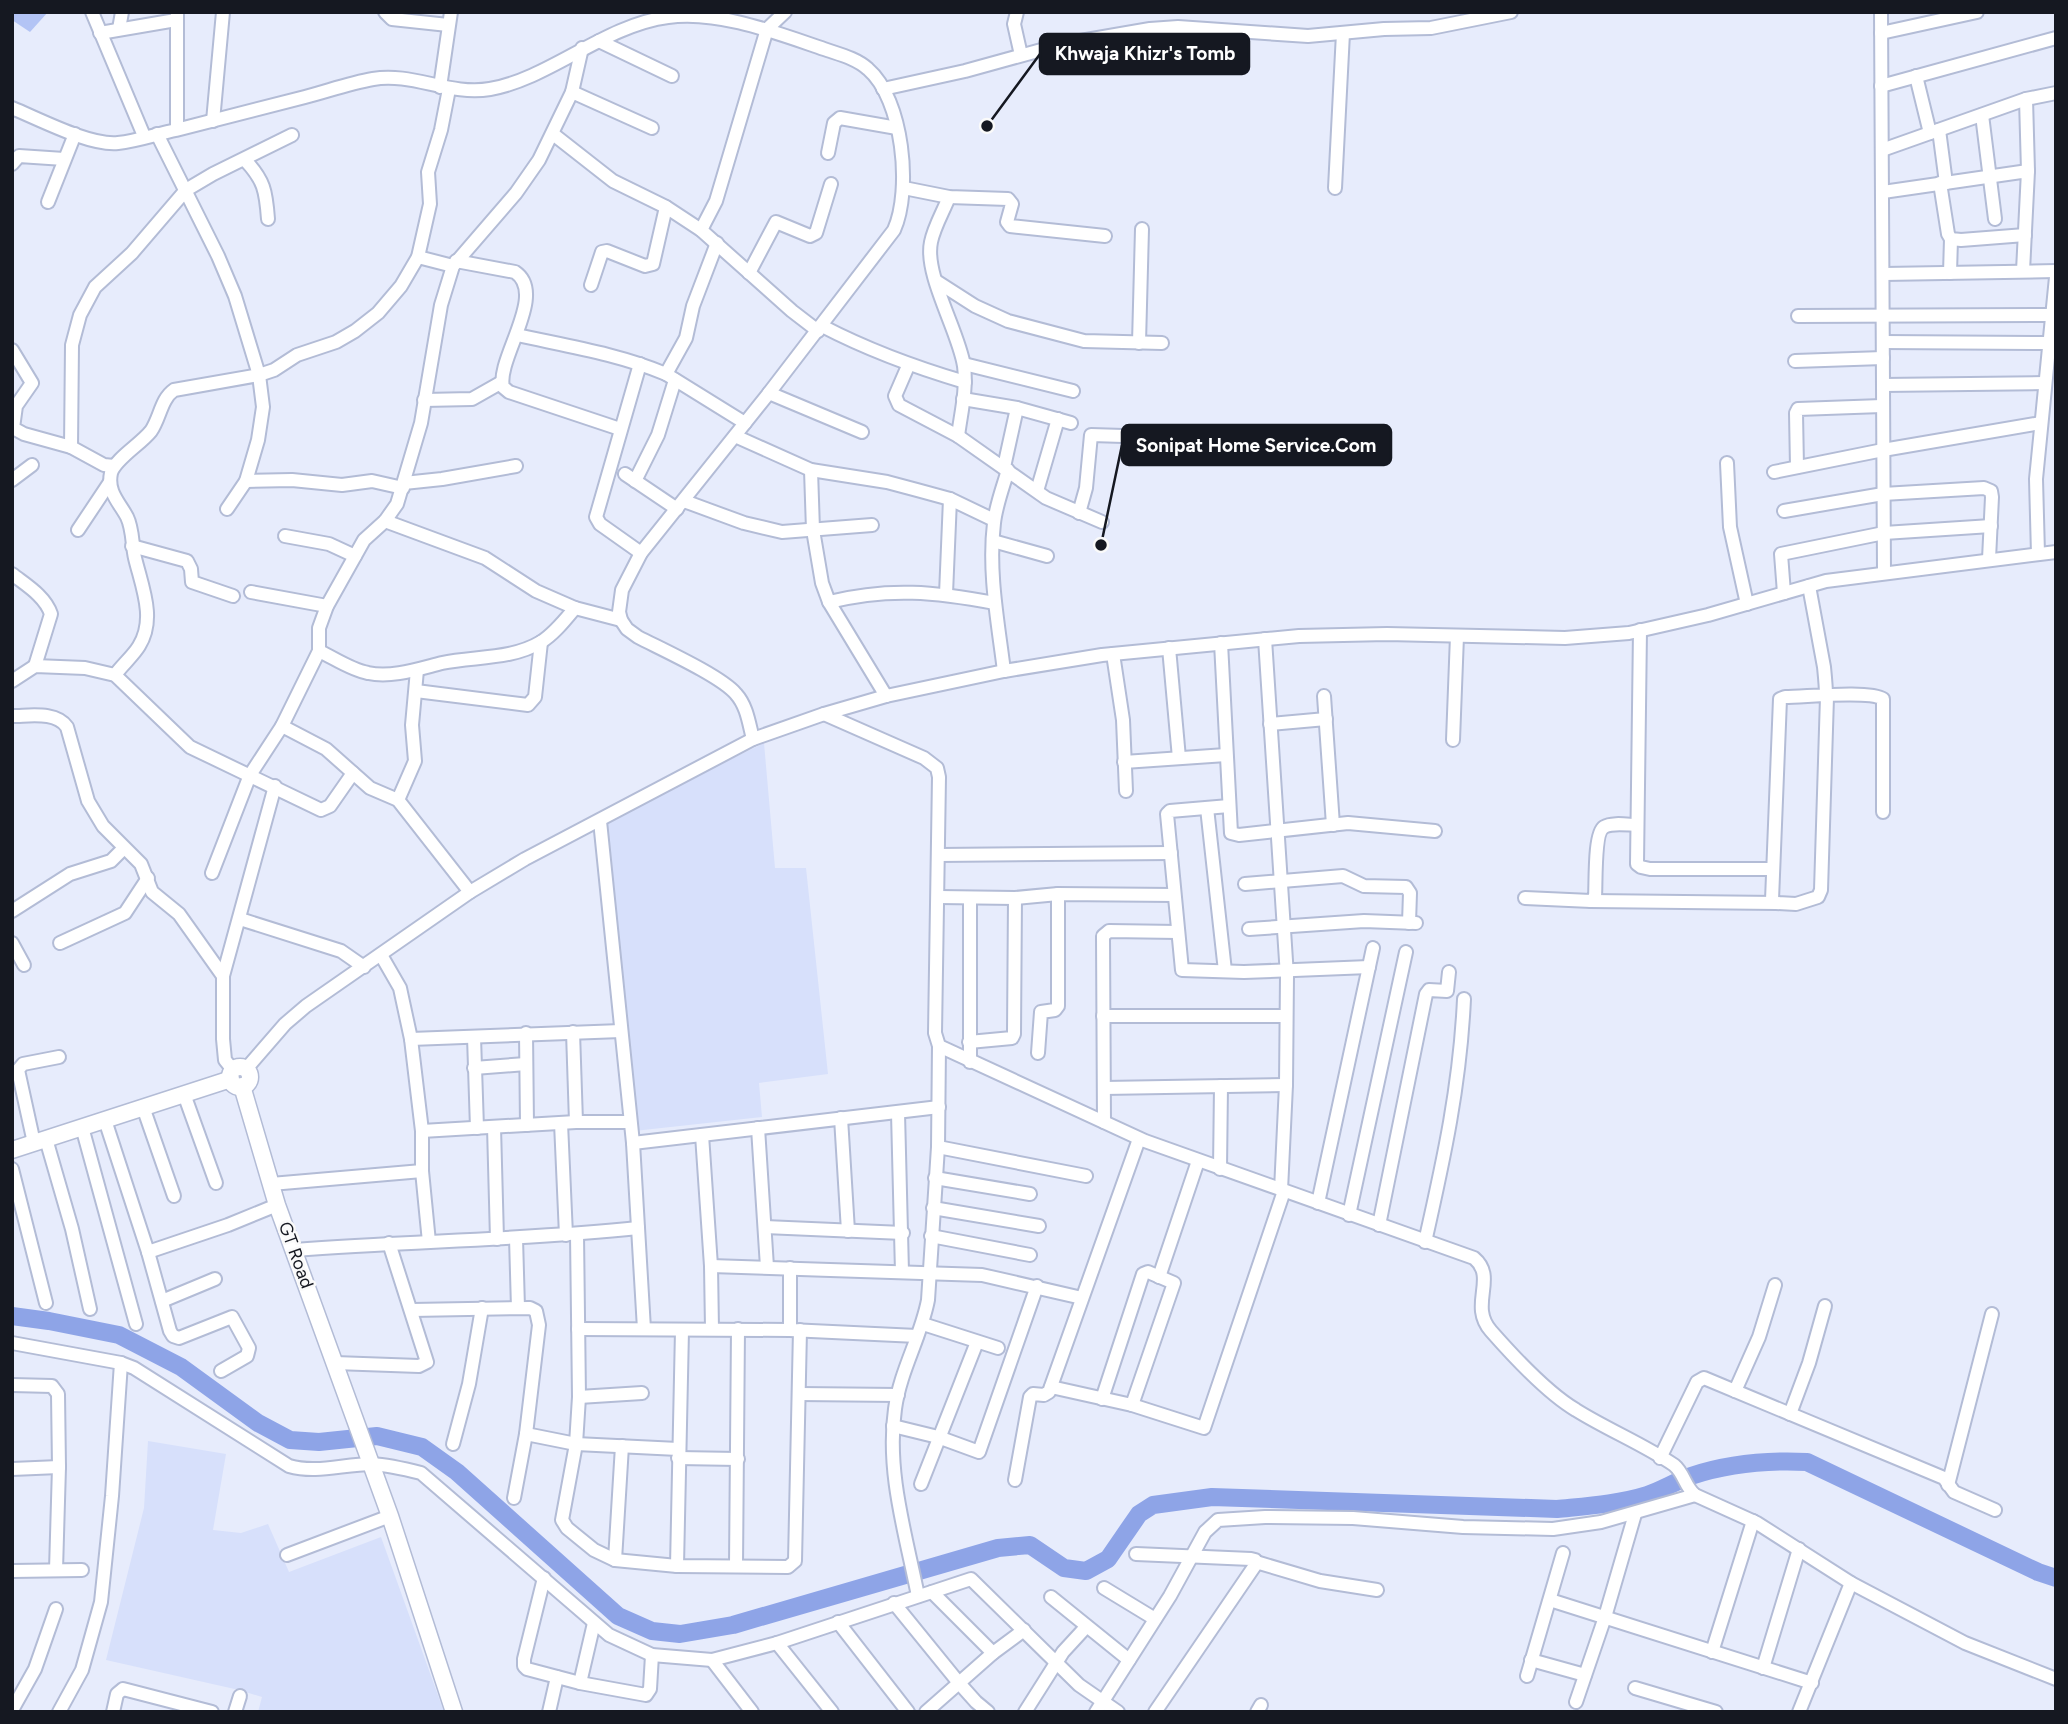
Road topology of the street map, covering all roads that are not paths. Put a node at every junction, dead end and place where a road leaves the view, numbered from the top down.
1 (92, 12) edge
2 (122, 12) edge
3 (223, 12) edge
4 (385, 12) edge
5 (785, 12) edge
6 (1017, 12) edge
7 (1881, 12) edge
8 (1977, 12) edge
9 (1504, 13) edge
10 (176, 16) edge
11 (646, 17) edge
12 (449, 18) edge
13 (119, 29) junction
14 (767, 29) junction
15 (100, 33) junction
16 (1343, 33) junction
17 (1881, 33) junction
18 (2056, 38) edge
19 (599, 41) junction
20 (582, 48) junction
21 (1021, 55) junction
22 (672, 76) dead end
23 (1916, 76) junction
24 (1881, 86) junction
25 (444, 88) junction
26 (883, 89) junction
27 (572, 92) junction
28 (2056, 93) edge
29 (2026, 99) junction
30 (12, 108) edge
31 (1982, 115) junction
32 (213, 121) junction
33 (652, 128) dead end
34 (897, 128) junction
35 (177, 129) junction
36 (1935, 132) junction
37 (75, 134) junction
38 (552, 134) junction
39 (150, 135) junction
40 (292, 135) dead end
41 (1882, 150) junction
42 (828, 153) dead end
43 (64, 159) junction
44 (245, 159) junction
45 (12, 164) edge
46 (2028, 171) junction
47 (1991, 176) junction
48 (1943, 183) junction
49 (831, 184) dead end
50 (904, 188) junction
51 (1335, 188) dead end
52 (186, 191) junction
53 (1883, 192) junction
54 (948, 197) junction
55 (48, 202) dead end
56 (666, 207) junction
57 (268, 219) dead end
58 (1995, 219) dead end
59 (1142, 229) dead end
60 (701, 230) junction
61 (2025, 235) junction
62 (1105, 236) dead end
63 (1951, 239) junction
64 (717, 243) junction
65 (418, 257) junction
66 (454, 263) junction
67 (2023, 271) junction
68 (2056, 271) edge
69 (749, 273) junction
70 (1950, 273) junction
71 (1884, 274) junction
72 (2056, 277) edge
73 (936, 281) junction
74 (591, 285) dead end
75 (1884, 314) junction
76 (2052, 315) junction
77 (1798, 316) dead end
78 (820, 328) junction
79 (517, 335) junction
80 (1883, 342) junction
81 (1139, 343) junction
82 (1161, 343) dead end
83 (2049, 343) junction
84 (12, 350) edge
85 (1883, 358) junction
86 (1795, 361) dead end
87 (640, 364) junction
88 (964, 364) junction
89 (908, 366) junction
90 (259, 375) junction
91 (671, 377) junction
92 (502, 382) junction
93 (965, 382) junction
94 (2045, 383) junction
95 (1883, 385) junction
96 (1073, 391) dead end
97 (769, 393) junction
98 (963, 399) junction
99 (425, 400) junction
100 (1882, 406) junction
101 (1017, 408) junction
102 (745, 423) junction
103 (2041, 423) junction
104 (620, 429) junction
105 (862, 432) dead end
106 (735, 436) junction
107 (958, 436) junction
108 (1222, 439) dead end
109 (71, 447) junction
110 (1883, 450) junction
111 (1727, 463) dead end
112 (32, 465) dead end
113 (114, 466) junction
114 (516, 466) dead end
115 (1797, 467) junction
116 (1006, 469) junction
117 (811, 470) junction
118 (1774, 472) dead end
119 (12, 480) edge
120 (246, 481) junction
121 (110, 482) junction
122 (403, 485) junction
123 (1037, 491) junction
124 (1883, 494) junction
125 (950, 499) junction
126 (681, 505) junction
127 (227, 509) dead end
128 (1784, 511) dead end
129 (1079, 513) junction
130 (994, 520) junction
131 (385, 521) junction
132 (1102, 522) dead end
133 (872, 525) dead end
134 (1990, 526) junction
135 (78, 530) dead end
136 (813, 530) junction
137 (1884, 533) junction
138 (285, 536) dead end
139 (993, 541) junction
140 (132, 546) junction
141 (2056, 552) edge
142 (641, 553) junction
143 (2038, 554) junction
144 (355, 556) junction
145 (1046, 556) dead end
146 (1989, 559) junction
147 (1884, 572) junction
148 (12, 574) edge
149 (1809, 586) junction
150 (251, 592) dead end
151 (1784, 593) junction
152 (946, 594) junction
153 (233, 596) dead end
154 (830, 602) junction
155 (995, 603) junction
156 (1746, 604) junction
157 (327, 606) junction
158 (575, 608) junction
159 (621, 620) junction
160 (1640, 630) junction
161 (1457, 636) junction
162 (1265, 639) junction
163 (541, 642) junction
164 (1221, 643) junction
165 (1169, 648) junction
166 (319, 650) junction
167 (1113, 654) junction
168 (34, 666) junction
169 (417, 670) junction
170 (1004, 671) junction
171 (115, 675) junction
172 (12, 681) edge
173 (416, 691) junction
174 (1324, 695) dead end
175 (886, 696) junction
176 (1826, 696) junction
177 (824, 714) junction
178 (12, 716) edge
179 (1326, 719) junction
180 (1270, 724) junction
181 (282, 726) junction
182 (753, 739) junction
183 (1453, 740) dead end
184 (1226, 755) junction
185 (1180, 758) junction
186 (1124, 762) junction
187 (353, 773) junction
188 (250, 775) junction
189 (275, 786) junction
190 (1126, 792) dead end
191 (398, 800) junction
192 (1229, 806) junction
193 (1207, 808) junction
194 (1883, 812) dead end
195 (600, 821) junction
196 (1333, 825) junction
197 (1637, 825) junction
198 (1277, 831) junction
199 (1435, 831) dead end
200 (124, 848) junction
201 (1171, 853) junction
202 (939, 855) junction
203 (1772, 869) junction
204 (212, 873) dead end
205 (148, 878) junction
206 (1280, 880) junction
207 (1245, 884) dead end
208 (470, 892) junction
209 (1058, 894) junction
210 (1174, 895) junction
211 (939, 897) junction
212 (970, 898) junction
213 (1015, 898) junction
214 (1525, 898) dead end
215 (1591, 901) junction
216 (1777, 903) junction
217 (12, 911) edge
218 (240, 919) junction
219 (1283, 926) junction
220 (1249, 929) dead end
221 (1178, 932) junction
222 (12, 943) edge
223 (60, 943) dead end
224 (1373, 948) dead end
225 (1406, 952) dead end
226 (381, 955) junction
227 (24, 965) dead end
228 (364, 967) junction
229 (1368, 967) junction
230 (1286, 970) junction
231 (1225, 971) junction
232 (1449, 972) dead end
233 (223, 976) junction
234 (1464, 999) dead end
235 (1104, 1016) junction
236 (1286, 1016) junction
237 (621, 1031) junction
238 (573, 1032) junction
239 (526, 1033) junction
240 (474, 1037) junction
241 (411, 1040) junction
242 (969, 1042) junction
243 (939, 1046) junction
244 (1038, 1053) dead end
245 (59, 1057) dead end
246 (970, 1062) junction
247 (526, 1064) junction
248 (474, 1068) junction
249 (15, 1076) edge
250 (238, 1076) junction
251 (1221, 1086) junction
252 (1286, 1086) junction
253 (1104, 1088) junction
254 (184, 1094) junction
255 (142, 1107) junction
256 (939, 1107) junction
257 (898, 1113) junction
258 (841, 1118) junction
259 (105, 1120) junction
260 (561, 1122) junction
261 (576, 1122) junction
262 (630, 1122) junction
263 (1104, 1122) junction
264 (527, 1125) junction
265 (82, 1127) junction
266 (494, 1127) junction
267 (477, 1128) junction
268 (758, 1128) junction
269 (422, 1130) junction
270 (702, 1135) junction
271 (1139, 1139) junction
272 (40, 1141) junction
273 (633, 1143) junction
274 (938, 1147) junction
275 (12, 1150) edge
276 (1198, 1161) junction
277 (1220, 1168) junction
278 (12, 1169) edge
279 (422, 1171) junction
280 (1086, 1176) dead end
281 (936, 1178) junction
282 (216, 1183) dead end
283 (271, 1184) junction
284 (1283, 1191) junction
285 (1030, 1194) dead end
286 (174, 1196) dead end
287 (1318, 1203) junction
288 (277, 1205) junction
289 (933, 1208) junction
290 (1349, 1214) junction
291 (1379, 1225) junction
292 (1039, 1226) dead end
293 (765, 1227) junction
294 (638, 1228) junction
295 (848, 1231) junction
296 (903, 1233) junction
297 (571, 1235) junction
298 (930, 1237) junction
299 (516, 1238) junction
300 (497, 1239) junction
301 (429, 1241) junction
302 (1425, 1241) junction
303 (389, 1243) junction
304 (295, 1250) junction
305 (148, 1252) junction
306 (1030, 1255) dead end
307 (711, 1266) junction
308 (767, 1267) junction
309 (790, 1268) junction
310 (902, 1272) junction
311 (930, 1273) junction
312 (1159, 1277) junction
313 (215, 1279) dead end
314 (1775, 1285) dead end
315 (1037, 1286) junction
316 (1082, 1298) junction
317 (162, 1301) junction
318 (46, 1303) dead end
319 (1825, 1306) dead end
320 (482, 1308) junction
321 (518, 1308) junction
322 (90, 1309) dead end
323 (412, 1310) junction
324 (1993, 1314) dead end
325 (136, 1324) dead end
326 (578, 1329) junction
327 (644, 1329) junction
328 (712, 1329) junction
329 (738, 1329) junction
330 (682, 1330) junction
331 (795, 1330) junction
332 (920, 1330) junction
333 (977, 1342) junction
334 (12, 1343) edge
335 (998, 1349) dead end
336 (121, 1363) junction
337 (334, 1363) junction
338 (221, 1371) dead end
339 (12, 1385) edge
340 (1051, 1387) junction
341 (1735, 1391) junction
342 (642, 1394) dead end
343 (799, 1394) junction
344 (898, 1395) junction
345 (579, 1397) junction
346 (1102, 1399) junction
347 (1132, 1405) junction
348 (1790, 1413) junction
349 (893, 1426) junction
350 (526, 1434) junction
351 (938, 1437) junction
352 (453, 1444) dead end
353 (576, 1444) junction
354 (622, 1446) junction
355 (678, 1454) junction
356 (738, 1458) junction
357 (1660, 1458) junction
358 (369, 1460) junction
359 (59, 1467) junction
360 (12, 1469) edge
361 (1015, 1480) dead end
362 (920, 1485) dead end
363 (1948, 1485) junction
364 (1692, 1492) junction
365 (514, 1498) dead end
366 (1996, 1510) dead end
367 (1635, 1514) junction
368 (390, 1516) junction
369 (1753, 1521) junction
370 (1799, 1549) junction
371 (1563, 1553) dead end
372 (286, 1555) dead end
373 (1136, 1555) dead end
374 (1193, 1557) junction
375 (615, 1560) junction
376 (1256, 1562) junction
377 (677, 1566) junction
378 (736, 1566) junction
379 (56, 1570) junction
380 (82, 1570) dead end
381 (12, 1571) edge
382 (544, 1578) junction
383 (1851, 1583) junction
384 (1104, 1588) dead end
385 (917, 1590) junction
386 (1377, 1590) dead end
387 (932, 1591) junction
388 (1051, 1597) dead end
389 (1550, 1600) junction
390 (894, 1603) junction
391 (56, 1609) dead end
392 (1605, 1617) junction
393 (1155, 1619) junction
394 (838, 1622) junction
395 (594, 1623) junction
396 (1086, 1627) junction
397 (1024, 1630) junction
398 (777, 1643) junction
399 (1712, 1652) junction
400 (993, 1653) junction
401 (652, 1655) junction
402 (712, 1660) junction
403 (1129, 1660) junction
404 (1531, 1660) junction
405 (1056, 1663) junction
406 (1763, 1668) junction
407 (1586, 1675) junction
408 (1527, 1676) dead end
409 (557, 1677) junction
410 (2056, 1679) edge
411 (580, 1683) junction
412 (959, 1683) junction
413 (1812, 1683) junction
414 (1635, 1688) dead end
415 (240, 1696) dead end
416 (1576, 1702) dead end
417 (1099, 1707) edge
418 (12, 1710) edge
419 (59, 1712) edge
420 (113, 1712) edge
421 (212, 1712) edge
422 (235, 1712) edge
423 (454, 1712) edge
424 (549, 1712) edge
425 (752, 1712) edge
426 (832, 1712) edge
427 (908, 1712) edge
428 (926, 1712) edge
429 (988, 1712) edge
430 (1025, 1712) edge
431 (1118, 1712) edge
432 (1155, 1712) edge
433 (1716, 1712) edge
434 (1799, 1712) edge

1 - 15 street
2 - 13 street
3 - 32 street
4 - 12 street
5 - 14 street
6 - 21 street
7 - 17 street
8 - 17 street
9 - 16 street
10 - 13 street
10 - 35 street
11 - 14 street
11 - 19 street
12 - 25 street
13 - 15 street
14 - 26 street
14 - 60 street
15 - 39 street
16 - 21 street
16 - 51 street
17 - 24 street
18 - 23 street
19 - 20 street
19 - 22 street
20 - 25 street
20 - 27 street
21 - 26 street
23 - 24 street
23 - 36 street
24 - 41 street
25 - 32 street
25 - 65 street
26 - 34 street
27 - 33 street
27 - 38 street
28 - 29 street
29 - 31 street
29 - 46 street
30 - 37 street
31 - 36 street
31 - 47 street
32 - 35 street
34 - 42 street
34 - 50 street
35 - 39 street
36 - 41 street
36 - 48 street
37 - 39 street
37 - 43 street
38 - 56 street
38 - 66 street
39 - 52 street
40 - 44 street
41 - 53 street
43 - 45 street
43 - 55 street
44 - 52 street
44 - 57 street
46 - 47 street
46 - 61 street
47 - 48 street
47 - 58 street
48 - 53 street
48 - 63 street
49 - 69 street
50 - 54 street
50 - 78 street
52 - 90 street
52 - 109 street
53 - 71 street
54 - 62 street
54 - 73 street
56 - 60 street
56 - 74 street
59 - 81 street
60 - 64 street
61 - 63 street
61 - 67 street
63 - 70 street
64 - 69 street
64 - 91 street
65 - 66 street
65 - 90 street
66 - 79 street
66 - 99 street
67 - 68 street
67 - 70 street
69 - 78 street
70 - 71 street
71 - 75 street
72 - 76 street
73 - 81 street
73 - 88 street
75 - 76 street
75 - 77 street
75 - 80 street
76 - 83 street
78 - 89 street
78 - 97 street
79 - 87 street
79 - 92 street
80 - 83 street
80 - 85 street
81 - 82 street
83 - 94 street
84 - 109 street
85 - 86 street
85 - 95 street
87 - 91 street
87 - 104 street
88 - 93 street
88 - 96 street
89 - 93 street
89 - 107 street
90 - 113 street
90 - 120 street
91 - 102 street
91 - 126 street
92 - 99 street
92 - 104 street
93 - 98 street
94 - 95 street
94 - 103 street
95 - 100 street
97 - 102 street
97 - 105 street
98 - 101 street
98 - 107 street
99 - 122 street
100 - 110 street
100 - 115 street
101 - 116 street
101 - 123 street
102 - 106 street
103 - 110 street
103 - 143 street
104 - 142 street
106 - 117 street
106 - 126 street
107 - 116 street
108 - 129 street
109 - 113 street
110 - 115 street
110 - 124 street
111 - 156 street
112 - 119 street
113 - 121 street
114 - 122 street
115 - 118 street
116 - 123 street
116 - 130 street
117 - 125 street
117 - 136 street
120 - 122 street
120 - 127 street
121 - 135 street
121 - 140 street
122 - 131 street
123 - 129 street
124 - 128 street
124 - 134 street
124 - 137 street
125 - 130 street
125 - 152 street
126 - 136 street
126 - 142 street
129 - 132 street
130 - 139 street
131 - 144 street
131 - 158 street
133 - 136 street
134 - 137 street
134 - 146 street
136 - 154 street
137 - 147 street
137 - 151 street
138 - 144 street
139 - 145 street
139 - 155 street
140 - 153 street
140 - 171 street
141 - 143 street
142 - 159 street
143 - 146 street
144 - 157 street
146 - 147 street
147 - 149 street
148 - 168 street
149 - 151 street
149 - 176 street
150 - 157 street
151 - 156 street
152 - 154 street
152 - 155 street
154 - 175 street
155 - 170 street
156 - 160 street
157 - 166 street
158 - 159 street
158 - 163 street
159 - 182 street
160 - 161 street
160 - 197 street
161 - 162 street
161 - 183 street
162 - 164 street
162 - 180 street
163 - 169 street
163 - 173 street
164 - 165 street
164 - 184 street
165 - 167 street
165 - 185 street
166 - 169 street
166 - 181 street
167 - 170 street
167 - 186 street
168 - 171 street
168 - 172 street
169 - 173 street
170 - 175 street
171 - 188 street
173 - 191 street
174 - 179 street
175 - 177 street
176 - 194 street
176 - 203 street
176 - 216 street
177 - 182 street
177 - 202 street
178 - 200 street
179 - 180 street
179 - 196 street
180 - 198 street
181 - 187 street
181 - 188 street
182 - 195 street
184 - 185 street
184 - 192 street
185 - 186 street
186 - 190 street
187 - 189 street
187 - 191 street
188 - 189 street
188 - 204 street
189 - 218 street
191 - 208 street
192 - 193 street
192 - 198 street
193 - 201 street
193 - 231 street
195 - 208 street
195 - 237 street
196 - 198 street
196 - 199 street
197 - 203 street
197 - 215 street
198 - 206 street
200 - 205 street
200 - 217 street
201 - 202 street
201 - 210 street
202 - 211 street
203 - 216 street
205 - 223 street
205 - 233 street
206 - 207 street
206 - 219 street
206 - 219 street
208 - 226 street
209 - 210 street
209 - 213 street
209 - 244 street
210 - 221 street
211 - 212 street
211 - 243 street
212 - 213 street
212 - 242 street
213 - 242 street
214 - 215 street
215 - 216 street
218 - 228 street
218 - 233 street
219 - 220 street
219 - 230 street
221 - 231 street
221 - 235 street
222 - 227 street
224 - 229 street
225 - 290 street
226 - 228 street
226 - 241 street
228 - 250 street
229 - 230 street
229 - 287 street
230 - 231 street
230 - 236 street
232 - 291 street
233 - 250 street
234 - 302 street
235 - 236 street
235 - 253 street
236 - 252 street
237 - 238 street
237 - 262 street
238 - 239 street
238 - 261 street
239 - 240 street
239 - 247 street
240 - 241 street
240 - 248 street
241 - 269 street
242 - 246 street
243 - 246 street
243 - 256 street
245 - 249 street
246 - 263 street
247 - 248 street
247 - 264 street
248 - 267 street
249 - 272 street
250 - 254 main road
250 - 283 main road, GT Road
251 - 252 street
251 - 253 street
251 - 277 street
252 - 284 street
253 - 263 street
254 - 255 main road
254 - 282 street
255 - 259 main road
255 - 286 street
256 - 257 street
256 - 274 street
257 - 258 street
257 - 296 street
258 - 268 street
258 - 295 street
259 - 265 main road
259 - 305 street
260 - 261 street
260 - 264 street
260 - 297 street
261 - 262 street
262 - 273 street
263 - 271 street
264 - 266 street
265 - 272 main road
265 - 325 street
266 - 267 street
266 - 300 street
267 - 269 street
268 - 270 street
268 - 293 street
269 - 279 street
270 - 273 street
270 - 307 street
271 - 276 street
271 - 316 street
272 - 275 main road
272 - 322 street
273 - 294 street
274 - 280 street
274 - 281 street
276 - 277 street
276 - 312 street
277 - 284 street
278 - 318 street
279 - 283 street
279 - 301 street
281 - 285 street
281 - 289 street
283 - 288 main road, GT Road
284 - 287 street
284 - 347 street
287 - 290 street
288 - 304 main road, GT Road
288 - 305 street
289 - 292 street
289 - 298 street
290 - 291 street
291 - 302 street
293 - 295 street
293 - 308 street
294 - 297 street
294 - 327 street
295 - 296 street
296 - 310 street
297 - 299 street
297 - 326 street
298 - 306 street
298 - 311 street
299 - 300 street
299 - 321 street
300 - 301 street
301 - 303 street
302 - 357 street
303 - 304 street
303 - 323 street
304 - 337 main road, GT Road
305 - 317 street
307 - 308 street
307 - 328 street
308 - 309 street
309 - 310 street
309 - 331 street
310 - 311 street
311 - 315 street
311 - 332 street
312 - 346 street
312 - 347 street
313 - 317 street
314 - 341 street
315 - 316 street
315 - 351 street
316 - 340 street
317 - 338 street
319 - 348 street
320 - 321 street
320 - 323 street
320 - 352 street
321 - 350 street
323 - 337 street
324 - 363 street
326 - 327 street
326 - 345 street
327 - 330 street
328 - 329 street
328 - 330 street
329 - 331 street
329 - 356 street
330 - 355 street
331 - 332 street
331 - 343 street
332 - 333 street
332 - 344 street
333 - 335 street
333 - 351 street
334 - 336 street
336 - 358 street
336 - 419 street
337 - 358 main road, GT Road
339 - 359 street
340 - 346 street
340 - 361 street
341 - 348 street
341 - 357 street
342 - 345 street
343 - 344 street
343 - 378 street
344 - 349 street
345 - 353 street
346 - 347 street
348 - 363 street
349 - 351 street
349 - 385 street
350 - 353 street
350 - 365 street
351 - 362 street
353 - 354 street
353 - 375 street
354 - 355 street
354 - 375 street
355 - 356 street
355 - 377 street
356 - 378 street
357 - 364 street
358 - 368 main road, GT Road
358 - 382 street
359 - 360 street
359 - 379 street
363 - 366 street
364 - 367 street
364 - 369 street
367 - 374 street
367 - 392 street
368 - 372 street
368 - 423 main road, GT Road
369 - 370 street
369 - 399 street
370 - 383 street
370 - 406 street
371 - 389 street
373 - 374 street
374 - 376 street
374 - 393 street
375 - 377 street
376 - 386 street
376 - 432 street
377 - 378 street
379 - 380 street
379 - 381 street
382 - 395 street
382 - 409 street
383 - 410 street
383 - 413 street
384 - 393 street
385 - 387 street
385 - 390 street
387 - 397 street
387 - 400 street
388 - 396 street
389 - 392 street
389 - 404 street
390 - 394 street
390 - 412 street
391 - 418 street
392 - 399 street
392 - 407 street
393 - 403 street
394 - 398 street
394 - 427 street
395 - 401 street
395 - 411 street
396 - 403 street
396 - 405 street
397 - 400 street
397 - 405 street
398 - 402 street
398 - 426 street
399 - 406 street
400 - 412 street
401 - 402 street
401 - 411 street
402 - 425 street
403 - 417 street
404 - 407 street
404 - 408 street
405 - 417 street
405 - 430 street
406 - 413 street
407 - 416 street
409 - 411 street
409 - 424 street
412 - 428 street
412 - 429 street
413 - 434 street
414 - 433 street
415 - 422 street
417 - 431 street
420 - 421 street

